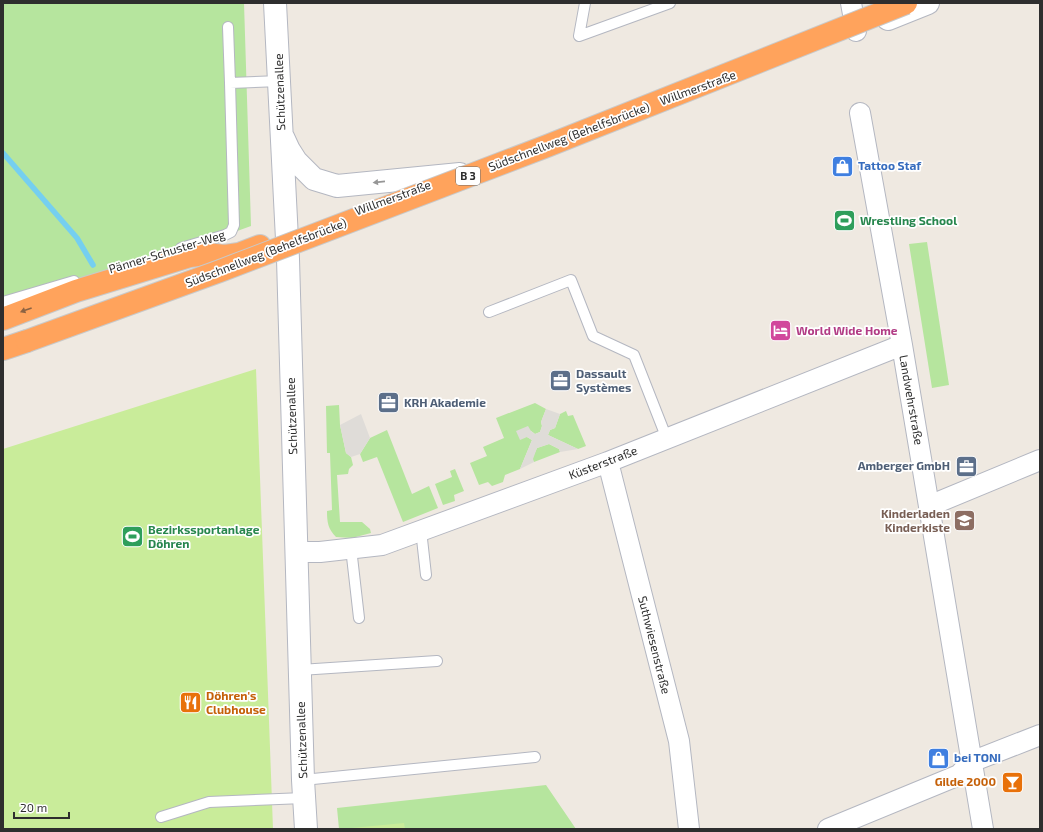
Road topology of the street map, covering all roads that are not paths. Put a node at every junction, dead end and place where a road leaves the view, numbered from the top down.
1 (275, 3) edge
2 (585, 3) edge
3 (670, 3) edge
4 (851, 3) edge
5 (878, 3) edge
6 (906, 3) edge
7 (928, 3) edge
8 (228, 27) dead end
9 (856, 31) junction
10 (280, 81) junction
11 (230, 83) junction
12 (860, 113) dead end
13 (282, 133) junction
14 (460, 174) junction
15 (286, 236) junction
16 (3, 302) edge
17 (489, 312) dead end
18 (3, 319) edge
19 (18, 337) edge
20 (902, 345) junction
21 (3, 349) edge
22 (667, 439) junction
23 (1040, 460) edge
24 (608, 462) junction
25 (929, 506) junction
26 (421, 530) junction
27 (351, 548) junction
28 (296, 552) junction
29 (426, 576) dead end
30 (359, 618) dead end
31 (437, 661) dead end
32 (300, 670) junction
33 (1040, 735) edge
34 (535, 757) dead end
35 (971, 762) junction
36 (304, 789) junction
37 (161, 817) dead end
38 (306, 829) edge
39 (689, 829) edge
40 (828, 829) edge
41 (983, 829) edge

1 - 10 street, Schützenallee
2 - 3 lane
4 - 9 street
5 - 19 highway, Südschnellweg (Behelfsbrücke) / B 3
6 - 19 highway, Südschnellweg (Behelfsbrücke) / B 3, bridge
7 - 9 street, Willmerstraße
8 - 11 lane
9 - 14 street, Willmerstraße
10 - 11 lane
10 - 13 street, Schützenallee
11 - 16 lane, Pänner-Schuster-Weg
12 - 20 street, Landwehrstraße
14 -> 13 street
13 - 15 street, Schützenallee
14 - 15 street, Willmerstraße
15 -> 18 highway
15 - 28 street, Schützenallee
17 - 22 lane
19 - 21 highway, B 3
20 - 22 street, Küsterstraße
20 - 25 street, Landwehrstraße
22 - 24 street, Küsterstraße
23 - 25 street
24 - 26 street, Küsterstraße
24 - 39 street, Suthwiesenstraße
25 - 35 street, Landwehrstraße
26 - 27 street, Küsterstraße
26 - 29 lane
27 - 28 street, Küsterstraße
27 - 30 lane
28 - 32 street, Schützenallee
31 - 32 lane
32 - 36 street, Schützenallee
33 - 35 street
34 - 36 lane
35 - 40 street
35 - 41 street, Landwehrstraße
36 - 37 lane
36 - 38 street, Schützenallee

